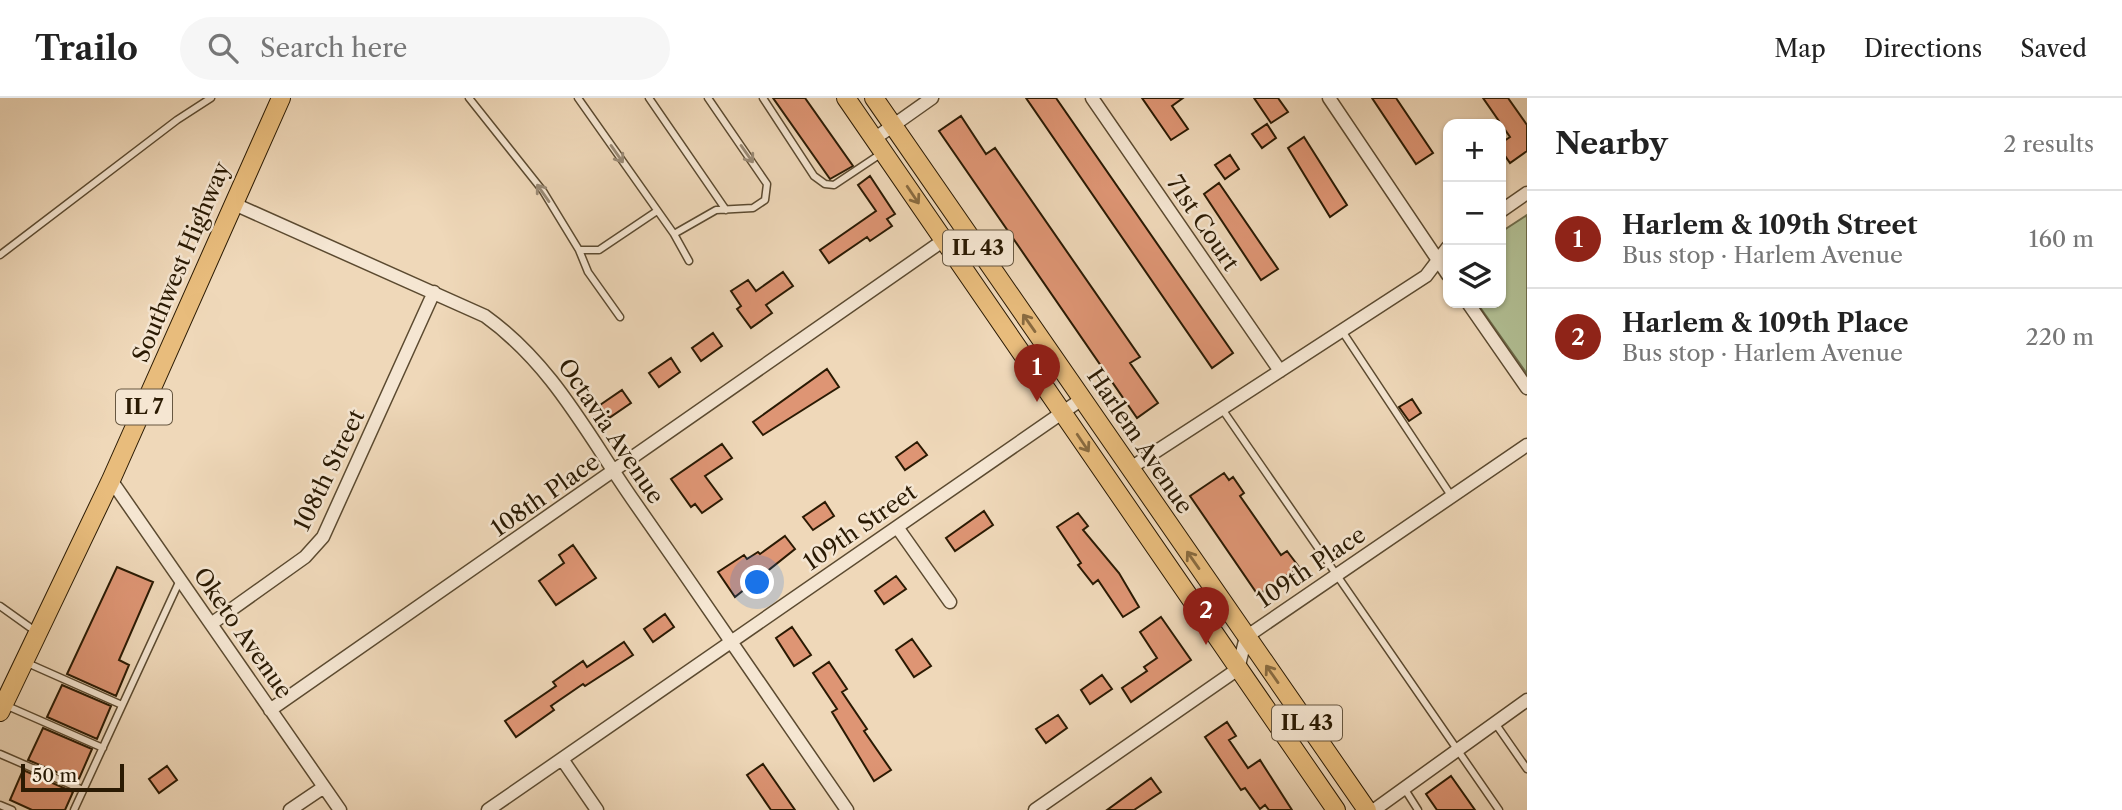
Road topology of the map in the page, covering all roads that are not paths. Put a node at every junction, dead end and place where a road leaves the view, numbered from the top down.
1 (211, 98) edge
2 (281, 98) edge
3 (469, 98) edge
4 (578, 98) edge
5 (649, 98) edge
6 (708, 98) edge
7 (763, 98) edge
8 (846, 98) edge
9 (874, 98) edge
10 (932, 98) edge
11 (1092, 98) edge
12 (1329, 98) edge
13 (893, 125) junction
14 (879, 145) junction
15 (1527, 193) edge
16 (232, 203) junction
17 (1506, 208) edge
18 (726, 210) junction
19 (657, 211) junction
20 (674, 234) junction
21 (944, 240) junction
22 (579, 250) junction
23 (1443, 254) edge
24 (0, 255) edge
25 (1438, 260) junction
26 (689, 261) dead end
27 (1443, 268) edge
28 (434, 292) junction
29 (1471, 308) edge
30 (620, 317) dead end
31 (1342, 331) junction
32 (1280, 371) junction
33 (1527, 388) edge
34 (1082, 399) junction
35 (1222, 409) junction
36 (1062, 413) junction
37 (1527, 445) edge
38 (1129, 469) junction
39 (616, 471) junction
40 (111, 480) junction
41 (1452, 496) junction
42 (897, 527) junction
43 (1336, 575) junction
44 (180, 580) junction
45 (950, 602) dead end
46 (0, 606) edge
47 (211, 624) junction
48 (36, 632) junction
49 (1246, 636) junction
50 (731, 642) junction
51 (23, 661) junction
52 (1238, 669) junction
53 (1527, 700) edge
54 (122, 705) junction
55 (2, 708) edge
56 (270, 710) junction
57 (1495, 723) junction
58 (103, 748) junction
59 (1457, 750) junction
60 (0, 754) edge
61 (562, 759) junction
62 (1527, 769) edge
63 (324, 787) junction
64 (1404, 788) junction
65 (83, 790) junction
66 (0, 805) edge
67 (12, 810) edge
68 (74, 810) edge
69 (290, 810) edge
70 (340, 810) edge
71 (488, 810) edge
72 (597, 810) edge
73 (847, 810) edge
74 (1035, 810) edge
75 (1336, 810) edge
76 (1367, 810) edge
77 (1374, 810) edge
78 (1418, 810) edge
79 (1499, 810) edge

1 - 24 lane
2 - 16 main road, Southwest Highway / IL 7
22 -> 3 lane
4 -> 19 lane
5 - 18 lane
6 -> 18 lane
7 - 14 lane
8 - 14 main road, Harlem Avenue / IL 43
9 - 13 main road, Harlem Avenue / IL 43
10 - 13 street
11 - 32 street, 71st Court
12 - 25 street
13 - 14 street
34 -> 13 main road, Harlem Avenue / IL 43
14 -> 21 main road, Harlem Avenue / IL 43
15 - 17 street
16 - 28 street, Octavia Avenue
16 - 40 main road, Southwest Highway / IL 7
18 - 20 lane
19 - 20 lane
19 - 22 lane
20 - 26 lane
21 - 36 main road, Harlem Avenue / IL 43
21 - 39 street, 108th Place
22 - 30 lane
23 - 25 street
25 - 27 street
25 - 31 street
28 - 39 street, Octavia Avenue
28 - 47 street, 108th Street
29 - 33 street
31 - 32 street
31 - 41 lane
32 - 35 street
34 - 36 street, 109th Street
34 - 38 main road, Harlem Avenue / IL 43
35 - 38 street
35 - 43 lane
36 - 42 street, 109th Street
36 -> 52 main road, Harlem Avenue / IL 43
37 - 41 street, 109th Place
49 -> 38 main road, Harlem Avenue / IL 43
39 - 50 street, Octavia Avenue
39 - 56 street, 108th Place
40 - 44 street, Oketo Avenue
40 - 48 main road, Southwest Highway / IL 7
41 - 43 street, 109th Place
42 - 45 street
42 - 50 street, 109th Street
43 - 49 street, 109th Place
43 - 59 lane
44 - 47 street, Oketo Avenue
44 - 54 lane
46 - 48 lane
47 - 56 street, Oketo Avenue
48 - 51 main road, Southwest Highway / IL 7
49 - 52 street, 109th Place
76 -> 49 main road, Harlem Avenue / IL 43
50 - 61 street, 109th Street
50 - 73 street, Octavia Avenue
51 - 54 lane
51 - 55 main road, Southwest Highway / IL 7
52 - 74 street
52 - 75 main road, Harlem Avenue / IL 43
53 - 57 street
54 - 58 lane
55 - 58 lane
56 - 63 street, Oketo Avenue
57 - 59 street
57 - 62 lane
58 - 65 lane
59 - 64 street
59 - 79 lane
60 - 65 lane
61 - 71 street, 109th Street
61 - 72 street
63 - 69 street
63 - 70 street, Oketo Avenue
64 - 77 street
64 - 78 lane
65 - 68 lane
66 - 67 lane

